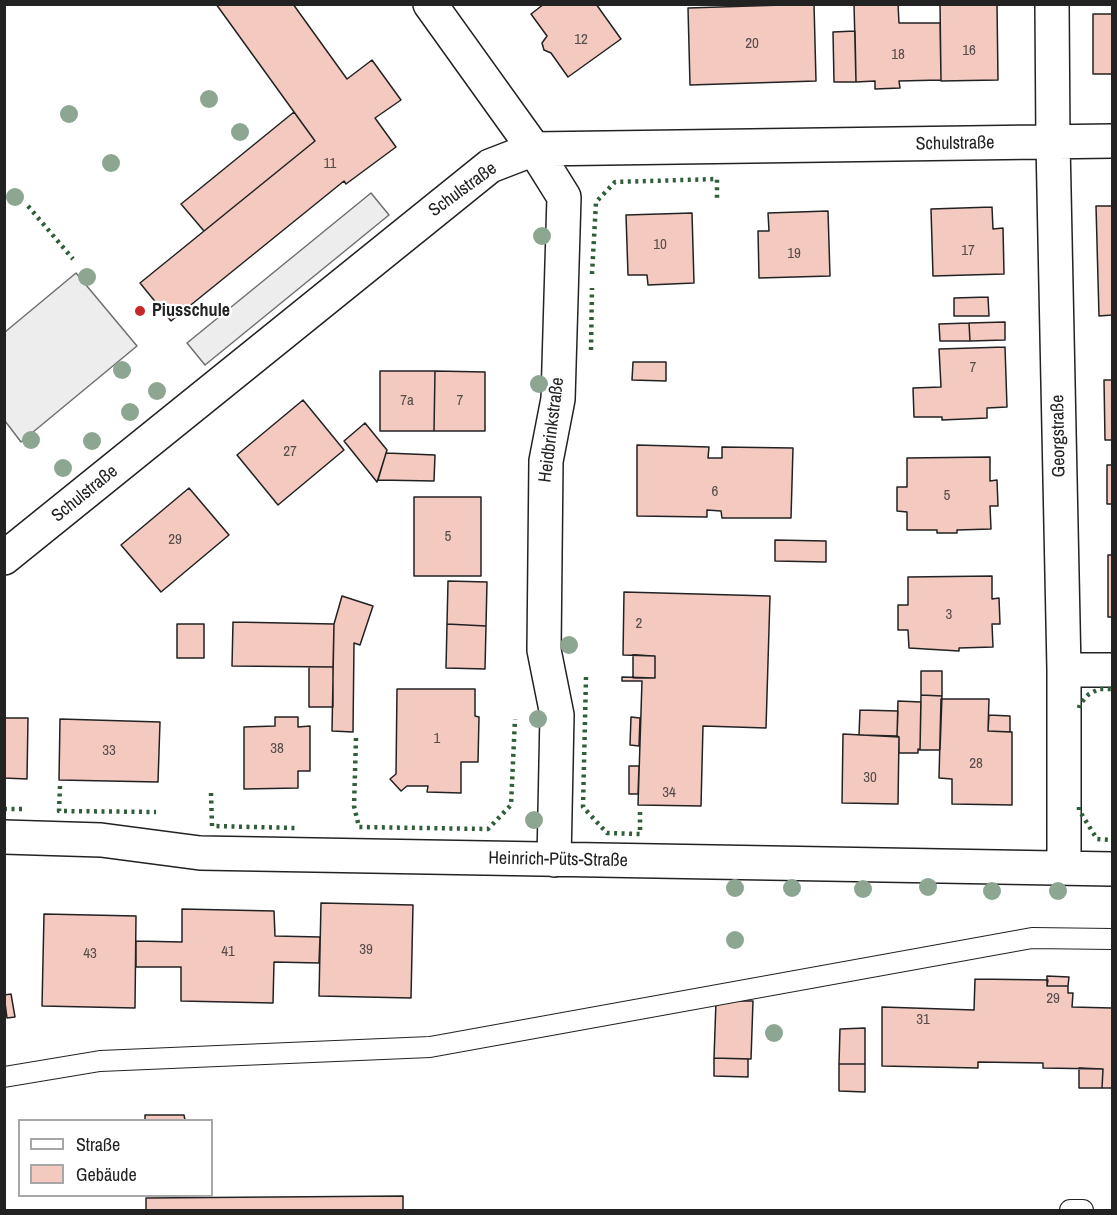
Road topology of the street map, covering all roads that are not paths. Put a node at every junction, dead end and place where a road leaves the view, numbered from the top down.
1 (430, 4) edge
2 (1052, 4) edge
3 (1113, 141) edge
4 (1053, 142) junction
5 (534, 149) junction
6 (4, 558) edge
7 (1065, 670) junction
8 (1113, 670) edge
9 (4, 837) edge
10 (554, 860) junction
11 (1064, 868) junction
12 (1113, 869) edge
13 (1113, 939) edge
14 (4, 1077) edge
15 (1070, 1210) edge
16 (1083, 1210) edge

1 - 5 street, Heidbrinkstraße
2 - 4 street, Georgstraße
3 - 4 street, Schulstraße
4 - 5 street, Schulstraße
4 - 7 street, Georgstraße
5 - 6 street, Schulstraße
5 - 10 street, Heidbrinkstraße
7 - 8 street
7 - 11 street, Georgstraße
9 - 10 street, Heinrich-Püts-Straße
10 - 11 street, Heinrich-Püts-Straße
11 - 12 street, Heinrich-Püts-Straße
13 - 14 lane
15 - 16 lane

